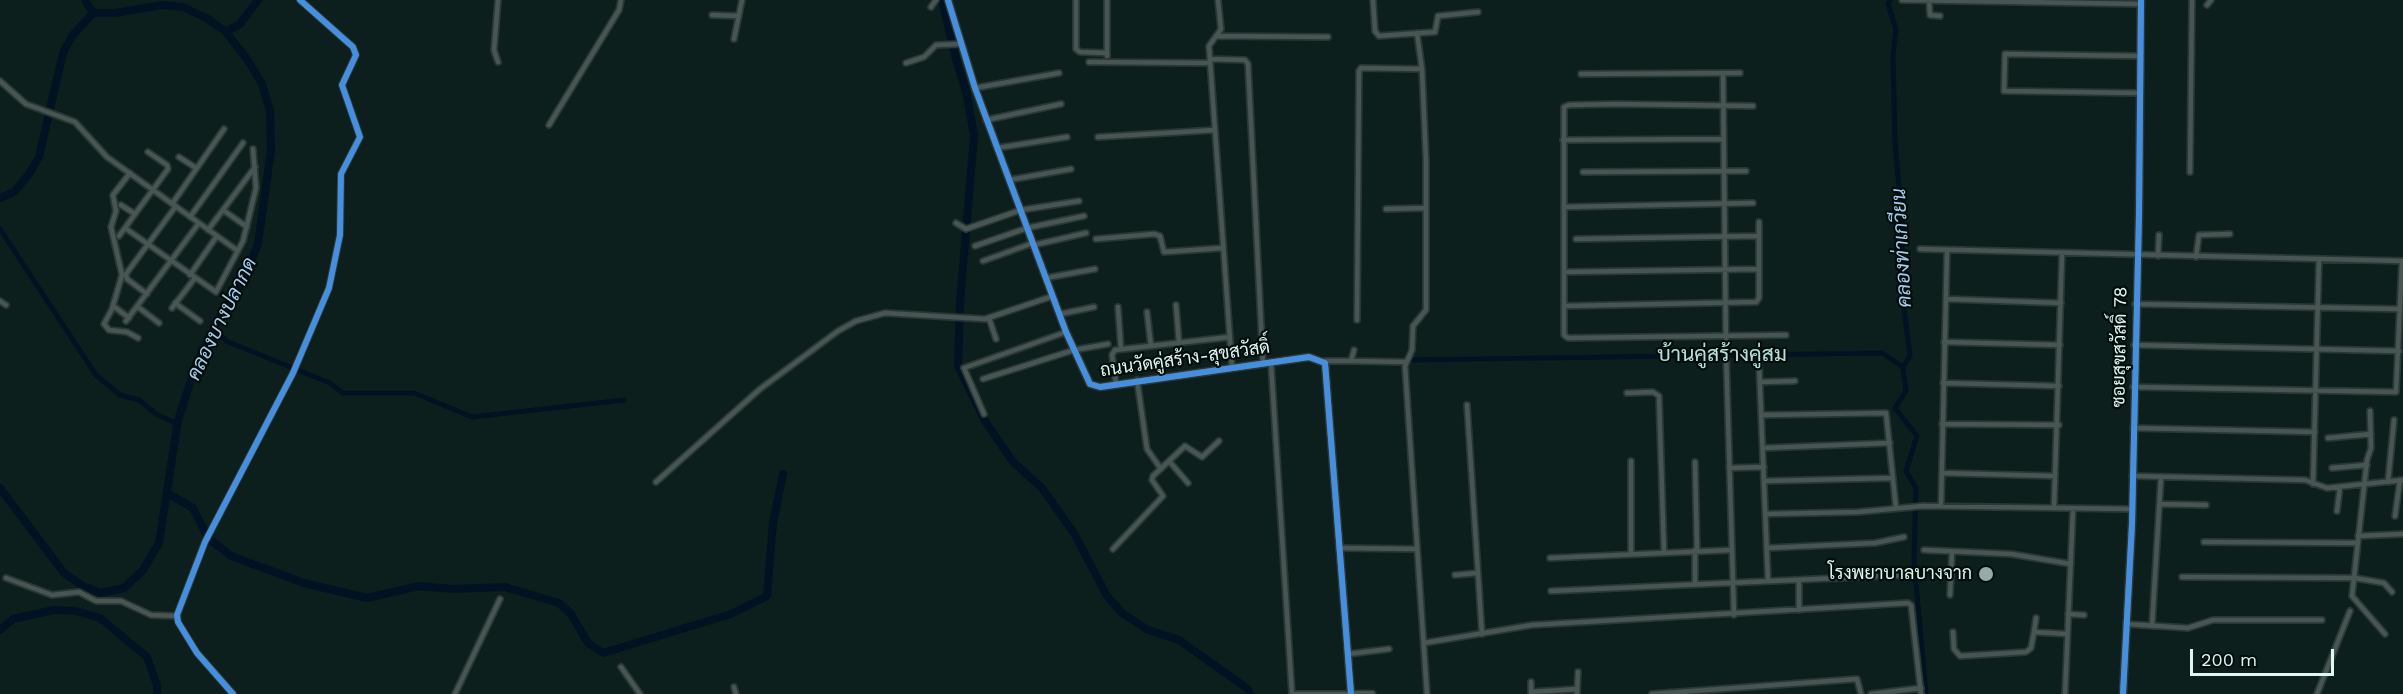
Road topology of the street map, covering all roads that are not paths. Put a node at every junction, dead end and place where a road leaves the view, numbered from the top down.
1 (300, 0) edge
2 (498, 0) edge
3 (621, 0) edge
4 (742, 0) edge
5 (936, 0) edge
6 (948, 0) edge
7 (1076, 0) edge
8 (1107, 0) edge
9 (1218, 0) edge
10 (1373, 0) edge
11 (1902, 0) edge
12 (1929, 0) edge
13 (2192, 0) edge
14 (2211, 0) edge
15 (2141, 2) edge
16 (2207, 4) dead end
17 (931, 8) dead end
18 (1478, 12) dead end
19 (712, 15) dead end
20 (739, 16) junction
21 (1940, 16) dead end
22 (1417, 33) junction
23 (1216, 36) junction
24 (1328, 37) dead end
25 (734, 39) dead end
26 (958, 44) junction
27 (1107, 53) junction
28 (2140, 56) junction
29 (496, 59) dead end
30 (1210, 61) junction
31 (1089, 62) dead end
32 (1107, 62) junction
33 (906, 63) dead end
34 (1422, 69) junction
35 (1059, 73) dead end
36 (1581, 74) dead end
37 (1723, 74) junction
38 (1740, 74) dead end
39 (0, 81) edge
40 (975, 88) junction
41 (2139, 93) junction
42 (1061, 104) dead end
43 (1723, 106) junction
44 (1753, 106) dead end
45 (986, 120) junction
46 (549, 125) dead end
47 (224, 129) dead end
48 (1215, 130) junction
49 (1067, 137) dead end
50 (1098, 137) dead end
51 (1723, 139) junction
52 (1563, 140) junction
53 (243, 143) dead end
54 (997, 148) junction
55 (253, 149) dead end
56 (148, 152) dead end
57 (179, 157) dead end
58 (255, 167) junction
59 (196, 168) junction
60 (1071, 169) dead end
61 (1724, 171) junction
62 (1746, 171) dead end
63 (1583, 172) dead end
64 (2190, 172) dead end
65 (130, 173) junction
66 (1009, 180) junction
67 (153, 189) junction
68 (1079, 201) dead end
69 (1753, 203) dead end
70 (1724, 204) junction
71 (121, 205) dead end
72 (174, 205) junction
73 (1564, 207) junction
74 (1426, 208) junction
75 (1386, 209) dead end
76 (223, 210) junction
77 (1021, 210) junction
78 (135, 214) junction
79 (1084, 216) dead end
80 (190, 217) junction
81 (1759, 222) dead end
82 (956, 223) dead end
83 (200, 224) junction
84 (247, 227) junction
85 (124, 228) junction
86 (1027, 228) junction
87 (208, 230) junction
88 (1086, 233) dead end
89 (2230, 234) dead end
90 (2159, 235) dead end
91 (119, 236) dead end
92 (218, 236) junction
93 (1758, 236) junction
94 (1724, 237) junction
95 (1096, 239) dead end
96 (1576, 239) dead end
97 (147, 244) junction
98 (1033, 244) junction
99 (975, 246) dead end
100 (1223, 248) junction
101 (1920, 249) dead end
102 (238, 251) junction
103 (1947, 251) junction
104 (2062, 254) junction
105 (2138, 256) junction
106 (2158, 256) junction
107 (2196, 257) junction
108 (2319, 258) junction
109 (171, 261) junction
110 (983, 261) dead end
111 (2402, 261) edge
112 (1095, 269) dead end
113 (1759, 269) junction
114 (1725, 270) junction
115 (1564, 272) junction
116 (192, 277) junction
117 (1046, 278) junction
118 (147, 294) junction
119 (1053, 296) junction
120 (1946, 299) junction
121 (0, 301) edge
122 (1725, 303) junction
123 (2061, 303) junction
124 (2135, 304) junction
125 (6, 305) dead end
126 (1176, 305) dead end
127 (1564, 306) junction
128 (138, 307) junction
129 (1118, 307) dead end
130 (116, 308) dead end
131 (1094, 308) dead end
132 (2317, 308) junction
133 (2400, 309) junction
134 (1147, 312) dead end
135 (1060, 314) junction
136 (988, 318) junction
137 (1358, 320) dead end
138 (200, 321) dead end
139 (159, 323) dead end
140 (1066, 332) junction
141 (1786, 335) dead end
142 (1726, 336) junction
143 (1230, 337) junction
144 (138, 338) dead end
145 (996, 339) dead end
146 (1944, 342) junction
147 (1179, 343) junction
148 (1108, 344) dead end
149 (2060, 345) junction
150 (2134, 345) junction
151 (1151, 346) junction
152 (1121, 349) junction
153 (1074, 350) junction
154 (1353, 350) dead end
155 (2316, 350) junction
156 (2399, 351) junction
157 (1323, 361) junction
158 (1351, 362) junction
159 (1405, 362) junction
160 (1267, 363) junction
161 (1759, 363) dead end
162 (1232, 368) junction
163 (983, 380) dead end
164 (1137, 380) junction
165 (1795, 381) dead end
166 (1760, 382) junction
167 (1943, 383) junction
168 (1116, 384) junction
169 (2059, 386) junction
170 (2133, 387) junction
171 (2315, 391) junction
172 (1627, 393) dead end
173 (1467, 405) dead end
174 (2370, 411) dead end
175 (984, 414) dead end
176 (1762, 415) junction
177 (2394, 420) dead end
178 (1942, 424) junction
179 (2059, 425) junction
180 (2133, 428) junction
181 (2315, 432) junction
182 (2371, 434) junction
183 (2328, 438) dead end
184 (1219, 441) dead end
185 (1890, 444) junction
186 (1763, 448) junction
187 (1169, 461) junction
188 (1631, 461) dead end
189 (1695, 462) dead end
190 (2367, 465) junction
191 (1764, 467) junction
192 (1730, 468) junction
193 (2332, 468) dead end
194 (1161, 469) junction
195 (1942, 473) junction
196 (2055, 476) junction
197 (2132, 476) junction
198 (2161, 477) junction
199 (1893, 478) junction
200 (2402, 480) edge
201 (1764, 481) junction
202 (656, 482) dead end
203 (2388, 482) junction
204 (1188, 483) dead end
205 (2313, 484) junction
206 (2366, 484) junction
207 (2340, 487) junction
208 (2160, 504) junction
209 (2206, 505) dead end
210 (1941, 506) junction
211 (1896, 508) junction
212 (2055, 508) junction
213 (2073, 509) junction
214 (2132, 509) junction
215 (2337, 512) dead end
216 (1766, 514) junction
217 (2395, 516) dead end
218 (2403, 534) edge
219 (2358, 536) junction
220 (1904, 537) dead end
221 (2204, 542) dead end
222 (2357, 543) junction
223 (1340, 548) junction
224 (1767, 548) junction
225 (1113, 549) dead end
226 (1417, 549) junction
227 (1696, 550) junction
228 (1732, 550) junction
229 (1924, 550) dead end
230 (1664, 552) junction
231 (1952, 552) junction
232 (1631, 554) junction
233 (1550, 558) dead end
234 (2071, 564) junction
235 (1477, 573) junction
236 (1455, 575) dead end
237 (1904, 575) dead end
238 (2182, 577) dead end
239 (6, 578) dead end
240 (2355, 578) junction
241 (1799, 580) junction
242 (1768, 581) junction
243 (1734, 583) junction
244 (1695, 584) junction
245 (1551, 591) dead end
246 (2392, 592) dead end
247 (1950, 595) dead end
248 (500, 599) dead end
249 (1799, 610) junction
250 (2350, 611) dead end
251 (2068, 614) junction
252 (1734, 615) junction
253 (2084, 615) dead end
254 (177, 616) junction
255 (2036, 618) dead end
256 (2322, 620) dead end
257 (2126, 624) junction
258 (2152, 626) junction
259 (1953, 632) dead end
260 (2034, 632) junction
261 (1482, 634) junction
262 (2067, 634) junction
263 (2385, 634) dead end
264 (1424, 643) junction
265 (1389, 649) dead end
266 (1348, 654) junction
267 (621, 667) dead end
268 (1578, 672) dead end
269 (1531, 682) dead end
270 (734, 687) dead end
271 (1921, 691) edge
272 (1577, 692) edge
273 (1531, 693) edge
274 (233, 694) edge
275 (455, 694) edge
276 (640, 694) edge
277 (736, 694) edge
278 (1293, 694) edge
279 (1351, 694) edge
280 (1372, 694) edge
281 (1426, 694) edge
282 (1652, 694) edge
283 (1861, 694) edge
284 (1873, 694) edge
285 (2065, 694) edge
286 (2122, 694) edge
287 (2317, 694) edge

1 - 254 street
2 - 29 street
3 - 46 street
4 - 20 street
5 - 17 street
6 - 26 street, ถนนวัดคู่สร้าง-สุขสวัสดิ์
7 - 27 street
8 - 27 street
9 - 23 street
10 - 22 street
11 - 12 street
12 - 15 street
12 - 21 street
13 - 64 street
14 - 16 street
15 - 28 street, ซอยสุขสวัสดิ์ 78
18 - 22 street
19 - 20 street
20 - 25 street
22 - 34 street
23 - 24 street
23 - 30 street
26 - 33 street
26 - 40 street, ถนนวัดคู่สร้าง-สุขสวัสดิ์
27 - 32 street
28 - 41 street, ซอยสุขสวัสดิ์ 78
28 - 41 street
30 - 32 street
30 - 48 street
30 - 160 street
31 - 32 street
34 - 74 street
34 - 137 street
35 - 40 street
36 - 37 street
37 - 38 street
37 - 43 street
39 - 65 street
40 - 45 street, ถนนวัดคู่สร้าง-สุขสวัสดิ์
41 - 105 street, ซอยสุขสวัสดิ์ 78
42 - 45 street
43 - 44 street
43 - 51 street
43 - 52 street
45 - 54 street, ถนนวัดคู่สร้าง-สุขสวัสดิ์
47 - 59 street
48 - 50 street
48 - 100 street
49 - 54 street
51 - 52 street
51 - 61 street
52 - 73 street
53 - 80 street
54 - 66 street, ถนนวัดคู่สร้าง-สุขสวัสดิ์
55 - 58 street
56 - 67 street
57 - 59 street
58 - 76 street
58 - 84 street
59 - 72 street
60 - 66 street
61 - 62 street
61 - 63 street
61 - 70 street
65 - 67 street
65 - 144 street
66 - 77 street, ถนนวัดคู่สร้าง-สุขสวัสดิ์
67 - 72 street
67 - 78 street
68 - 77 street
69 - 70 street
70 - 73 street
70 - 94 street
71 - 78 street
72 - 80 street
72 - 97 street
73 - 115 street
74 - 75 street
74 - 159 street
76 - 84 street
76 - 87 street
77 - 82 street
77 - 86 street, ถนนวัดคู่สร้าง-สุขสวัสดิ์
78 - 85 street
79 - 86 street
80 - 83 street
81 - 93 street
83 - 87 street
83 - 109 street
84 - 102 street
85 - 91 street
85 - 97 street
86 - 98 street, ถนนวัดคู่สร้าง-สุขสวัสดิ์
86 - 99 street
87 - 92 street
88 - 98 street
89 - 107 street
90 - 106 street
92 - 102 street
92 - 116 street
93 - 94 street
93 - 113 street
94 - 96 street
94 - 114 street
95 - 100 street
97 - 109 street
97 - 118 street
98 - 110 street
98 - 117 street, ถนนวัดคู่สร้าง-สุขสวัสดิ์
100 - 143 street
101 - 103 street
102 - 116 street
103 - 104 street
103 - 120 street
104 - 105 street
104 - 123 street
105 - 106 street
105 - 124 street, ซอยสุขสวัสดิ์ 78
106 - 107 street
107 - 108 street
108 - 111 street
108 - 132 street
109 - 116 street
109 - 118 street
111 - 133 street
112 - 117 street
113 - 114 street
113 - 122 street
114 - 115 street
114 - 122 street
115 - 127 street
116 - 138 street
117 - 119 street, ถนนวัดคู่สร้าง-สุขสวัสดิ์
118 - 128 street
119 - 135 street, ถนนวัดคู่สร้าง-สุขสวัสดิ์
119 - 136 street
120 - 123 street
120 - 146 street
121 - 125 street
122 - 127 street
122 - 142 street
123 - 149 street
124 - 132 street
124 - 150 street, ซอยสุขสวัสดิ์ 78
126 - 147 street
127 - 142 street
128 - 130 street
128 - 139 street
129 - 152 street
131 - 135 street
132 - 133 street
132 - 155 street
133 - 156 street
134 - 151 street
135 - 140 street, ถนนวัดคู่สร้าง-สุขสวัสดิ์
136 - 145 street
136 - 202 street
140 - 153 street, ถนนวัดคู่สร้าง-สุขสวัสดิ์
140 - 175 street
141 - 142 street
142 - 192 street
143 - 147 street
143 - 162 street
146 - 149 street
146 - 167 street
147 - 151 street
148 - 153 street
149 - 169 street
150 - 155 street
150 - 170 street, ซอยสุขสวัสดิ์ 78
151 - 152 street
152 - 168 street
153 - 163 street
153 - 168 street, ถนนวัดคู่สร้าง-สุขสวัสดิ์
154 - 158 street
155 - 156 street
155 - 171 street
156 - 171 street
157 - 158 street
157 - 160 street, ถนนวัดคู่สร้าง-สุขสวัสดิ์
157 - 223 street
158 - 159 street
159 - 226 street
160 - 162 street, ถนนวัดคู่สร้าง-สุขสวัสดิ์
160 - 278 street
161 - 166 street
162 - 164 street, ถนนวัดคู่สร้าง-สุขสวัสดิ์
164 - 168 street, ถนนวัดคู่สร้าง-สุขสวัสดิ์
164 - 194 street
165 - 166 street
166 - 176 street
167 - 169 street
167 - 178 street
169 - 179 street
170 - 171 street
170 - 180 street, ซอยสุขสวัสดิ์ 78
171 - 181 street
172 - 230 street
173 - 235 street
174 - 182 street
176 - 185 street
176 - 186 street
177 - 203 street
178 - 179 street
178 - 195 street
179 - 196 street
180 - 181 street
180 - 197 street, ซอยสุขสวัสดิ์ 78
181 - 205 street
182 - 183 street
182 - 190 street
184 - 187 street
185 - 186 street
185 - 199 street
186 - 191 street
187 - 194 street
187 - 204 street
188 - 232 street
189 - 227 street
190 - 193 street
190 - 206 street
191 - 192 street
191 - 201 street
192 - 228 street
194 - 225 street
195 - 196 street
195 - 210 street
196 - 212 street
197 - 198 street
197 - 214 street, ซอยสุขสวัสดิ์ 78
198 - 205 street
198 - 208 street
199 - 201 street
199 - 211 street
200 - 203 street
200 - 217 street
201 - 216 street
203 - 206 street
205 - 207 street
206 - 207 street
206 - 219 street
207 - 215 street
208 - 209 street
208 - 258 street
210 - 211 street
210 - 212 street
211 - 216 street
212 - 213 street
213 - 214 street
213 - 234 street
214 - 257 street, ซอยสุขสวัสดิ์ 78
216 - 224 street
218 - 219 street
219 - 222 street
220 - 224 street
221 - 222 street
222 - 240 street
223 - 226 street
223 - 266 street
224 - 242 street
226 - 264 street
227 - 228 street
227 - 230 street
227 - 244 street
228 - 243 street
229 - 231 street
230 - 232 street
231 - 234 street
231 - 247 street
232 - 233 street
234 - 251 street
235 - 236 street
235 - 261 street
237 - 241 street
238 - 240 street
239 - 254 street
240 - 246 street
240 - 263 street
241 - 242 street
241 - 249 street
242 - 243 street
243 - 244 street
243 - 252 street
244 - 245 street
248 - 275 street
249 - 252 street
249 - 271 street
250 - 287 street
251 - 253 street
251 - 262 street
252 - 261 street
254 - 274 street
255 - 260 street
256 - 258 street
257 - 258 street
257 - 286 street, ซอยสุขสวัสดิ์ 78
259 - 260 street
260 - 262 street
261 - 264 street
262 - 285 street
264 - 281 street
265 - 266 street
266 - 279 street
267 - 276 street
268 - 272 street
269 - 273 street
270 - 277 street
271 - 284 street
272 - 273 street
278 - 279 street
279 - 280 street
282 - 283 street

